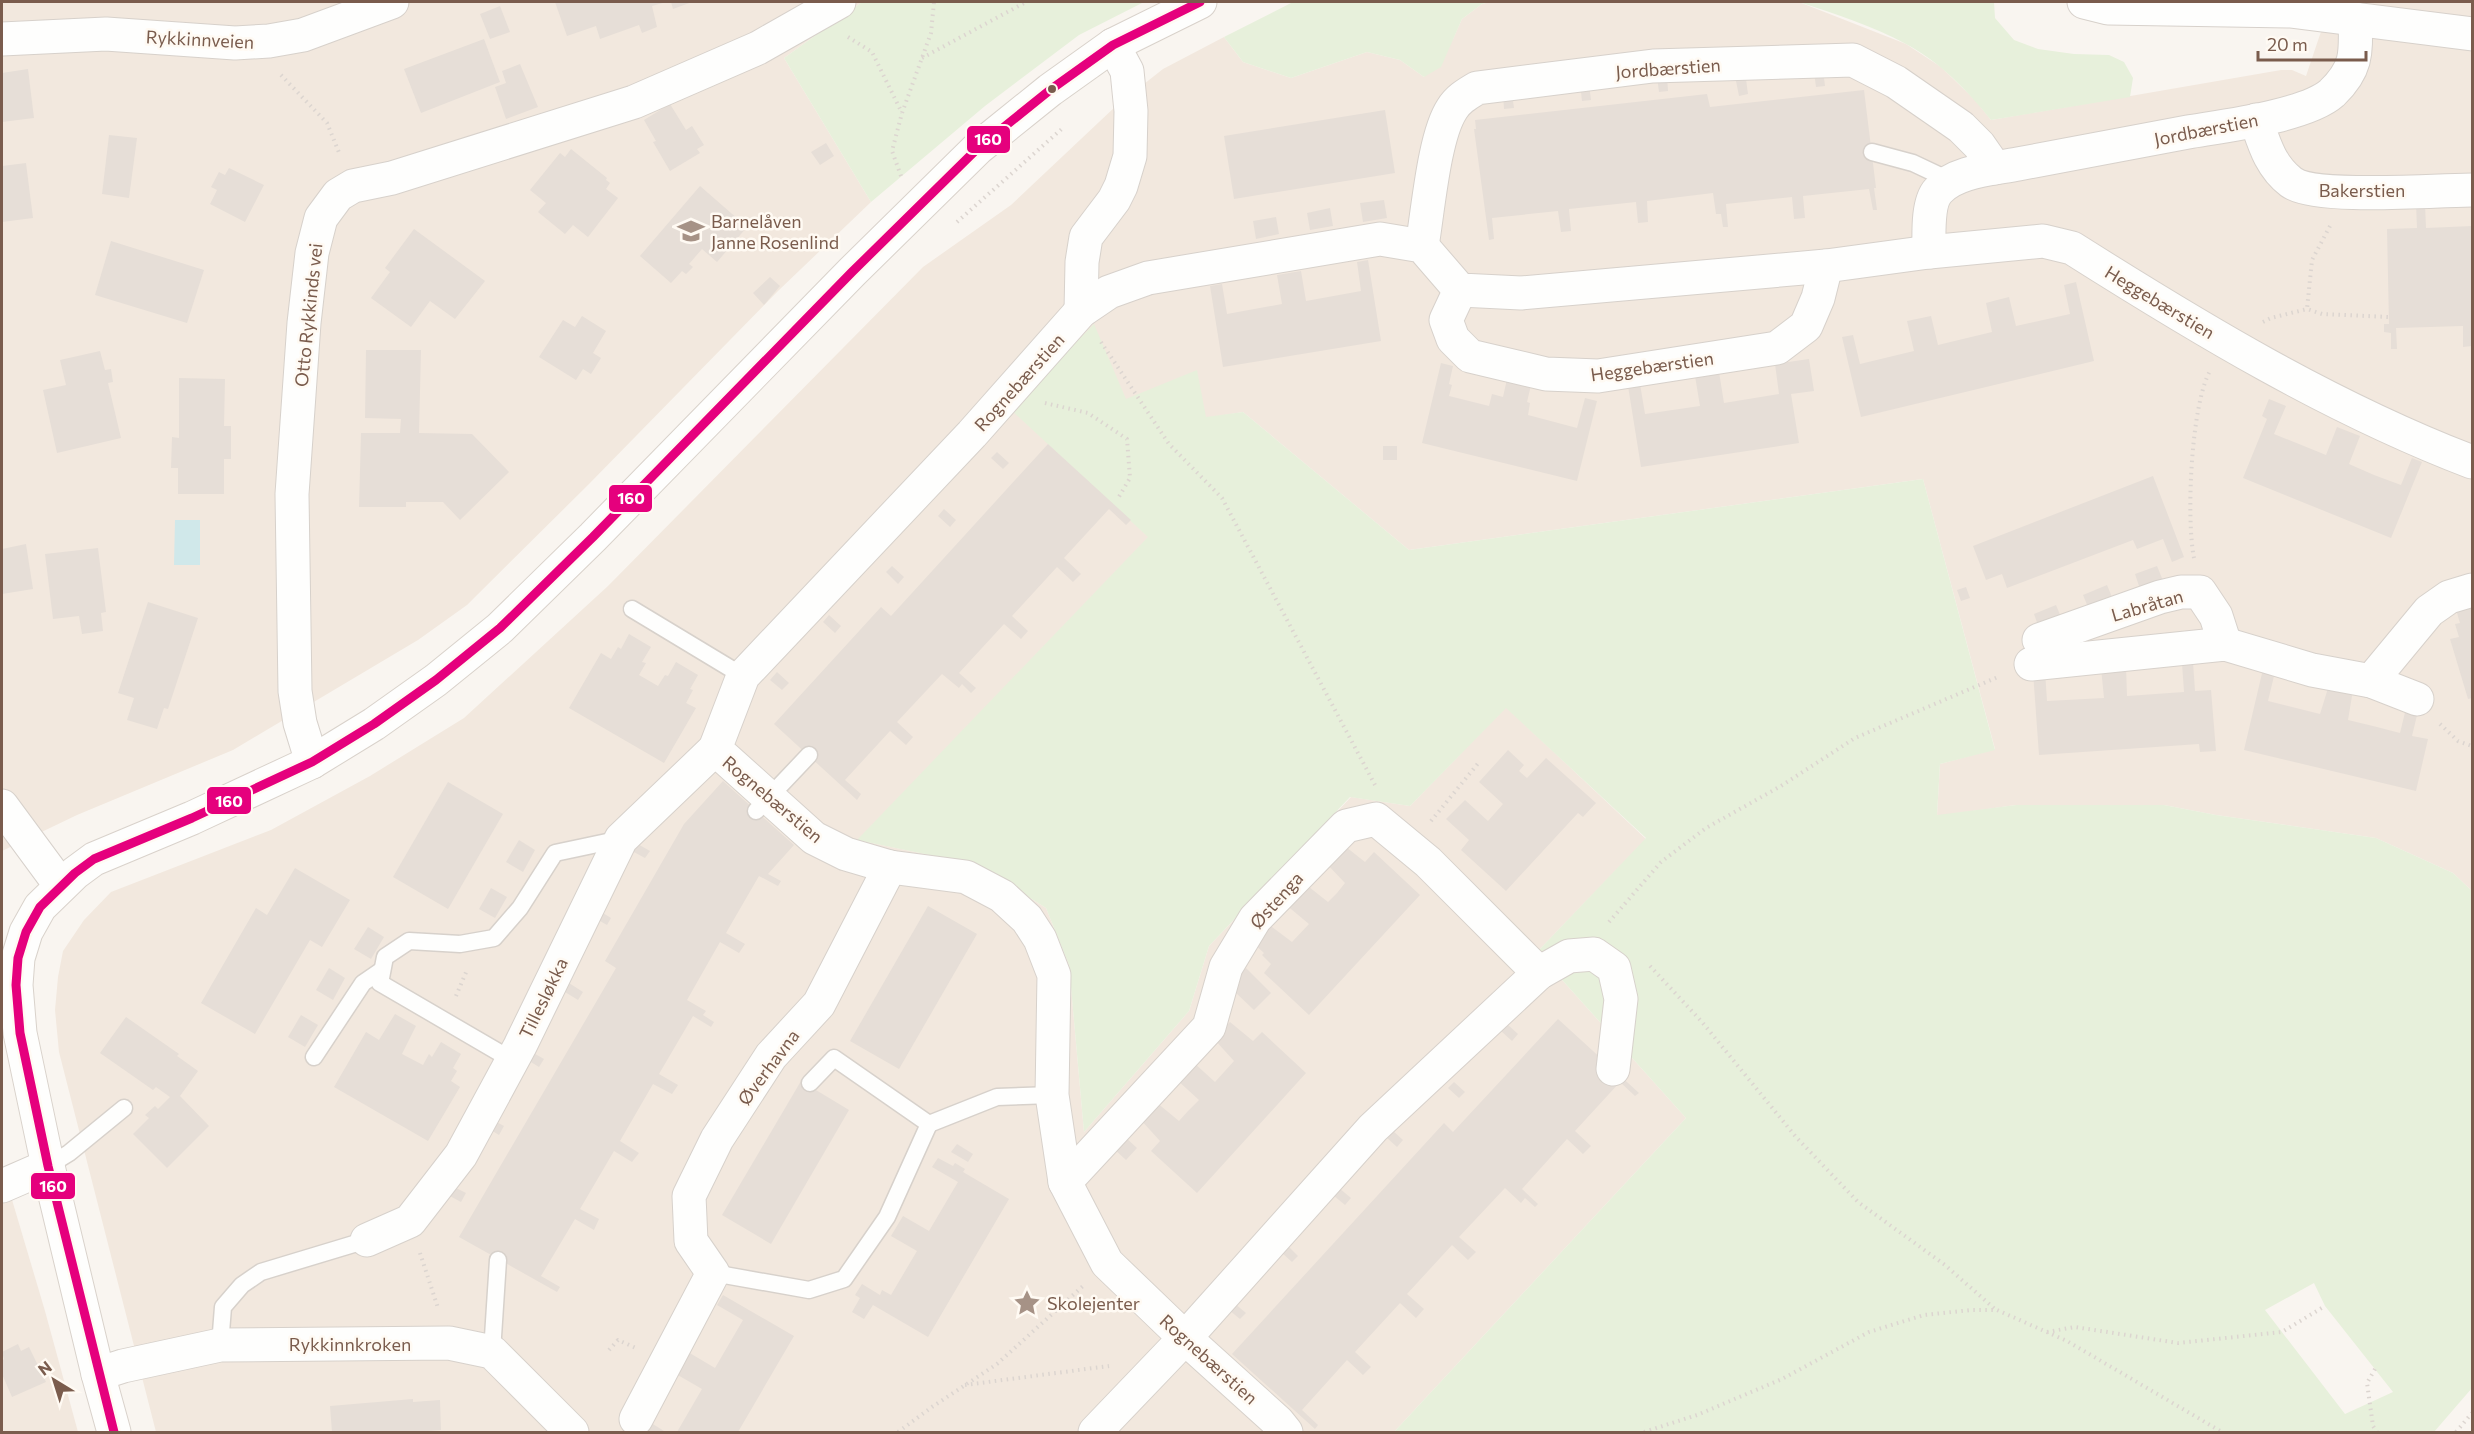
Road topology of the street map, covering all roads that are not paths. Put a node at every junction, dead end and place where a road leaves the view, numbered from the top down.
1 (393, 2) edge
2 (1200, 2) edge
3 (2084, 2) edge
4 (2184, 6) edge
5 (827, 9) edge
6 (2355, 19) junction
7 (2472, 34) edge
8 (2, 39) edge
9 (1113, 45) junction
10 (2256, 120) junction
11 (1872, 152) dead end
12 (1995, 168) junction
13 (1949, 180) junction
14 (2472, 190) edge
15 (1422, 246) junction
16 (1929, 252) junction
17 (1826, 266) junction
18 (1460, 290) junction
19 (1081, 311) junction
20 (2472, 462) edge
21 (2472, 590) edge
22 (632, 609) dead end
23 (2225, 644) junction
24 (743, 676) junction
25 (2371, 681) junction
26 (2417, 699) dead end
27 (715, 750) junction
28 (808, 755) dead end
29 (312, 762) junction
30 (762, 805) junction
31 (2, 806) edge
32 (621, 838) junction
33 (890, 867) junction
34 (61, 886) junction
35 (382, 970) junction
36 (1539, 973) junction
37 (314, 1058) dead end
38 (512, 1060) junction
39 (1614, 1069) dead end
40 (810, 1083) dead end
41 (1052, 1095) junction
42 (124, 1108) dead end
43 (929, 1124) junction
44 (48, 1166) junction
45 (1065, 1182) junction
46 (2, 1186) edge
47 (366, 1240) joint
48 (498, 1260) dead end
49 (713, 1273) junction
50 (220, 1345) junction
51 (1176, 1348) junction
52 (492, 1352) junction
53 (98, 1374) junction
54 (636, 1419) dead end
55 (114, 1432) edge
56 (572, 1432) edge
57 (1095, 1432) edge
58 (1286, 1432) edge

1 - 8 street, Rykkinnveien
2 - 9 street
3 - 4 street
4 - 6 street
5 - 29 street, Otto Rykkinds vei
6 - 7 street
6 - 10 street, Jordbærstien
9 - 19 street
9 - 29 street
10 - 12 street, Jordbærstien
10 - 14 street, Bakerstien
11 - 13 lane
12 - 13 street, Jordbærstien
12 - 15 street, Jordbærstien
13 - 16 street
15 - 18 street
15 - 19 street
16 - 17 street, Heggebærstien
16 - 20 street, Heggebærstien
17 - 18 street, Heggebærstien
17 - 18 street, Heggebærstien
19 - 24 street, Rognebærstien
21 - 25 street
22 - 24 lane
23 - 23 street, Labråtan
23 - 25 street
24 - 27 street, Rognebærstien
25 - 26 street
27 - 30 street, Rognebærstien
27 - 32 street, Tillesløkka
28 - 30 lane
29 - 34 street
30 - 33 street, Rognebærstien
31 - 34 street
32 - 35 lane
32 - 38 street, Tillesløkka
33 - 41 street, Rognebærstien
33 - 49 street, Øverhavna
34 - 44 street
35 - 37 lane
35 - 38 lane
36 - 39 street
36 - 45 street, Østenga
36 - 51 street
38 - 47 street, Tillesløkka
40 - 43 lane
41 - 43 lane
41 - 45 street, Rognebærstien
42 - 44 lane
43 - 49 lane
44 - 46 street
44 - 53 street
45 - 51 street, Rognebærstien
47 - 50 lane
48 - 52 lane
49 - 54 street
50 - 52 street, Rykkinnkroken
50 - 53 street, Rykkinnkroken
51 - 57 street
51 - 58 street, Rognebærstien
52 - 56 street
53 - 55 street

